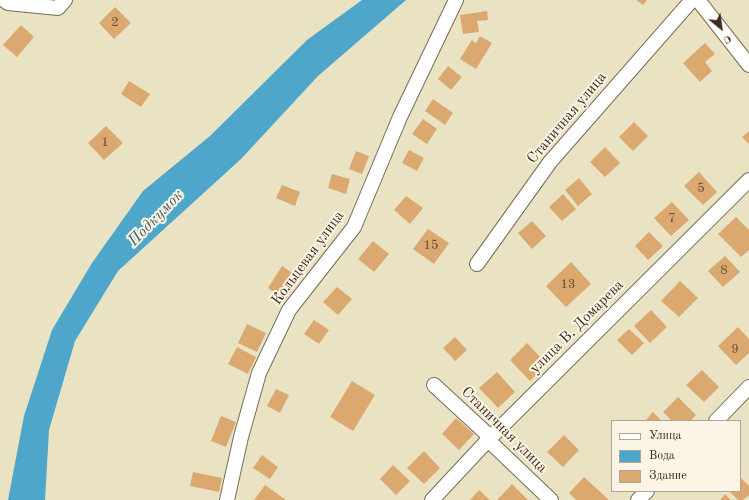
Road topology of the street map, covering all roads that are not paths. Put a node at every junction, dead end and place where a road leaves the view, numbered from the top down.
1 (4, 0) edge
2 (456, 0) edge
3 (692, 0) edge
4 (698, 0) edge
5 (62, 4) edge
6 (749, 65) edge
7 (749, 180) edge
8 (477, 264) dead end
9 (434, 385) dead end
10 (749, 387) edge
11 (717, 420) edge
12 (488, 440) junction
13 (646, 492) edge
14 (227, 500) edge
15 (432, 500) edge
16 (551, 500) edge
17 (638, 500) edge

1 - 5 street
2 - 14 street, Кольцевая улица
3 - 8 street, Станичная улица
4 - 6 street
7 - 12 street, улица В. Домарева
9 - 12 street, Станичная улица
10 - 11 street
12 - 15 street, улица В. Домарева
12 - 16 street, Станичная улица
13 - 17 street

